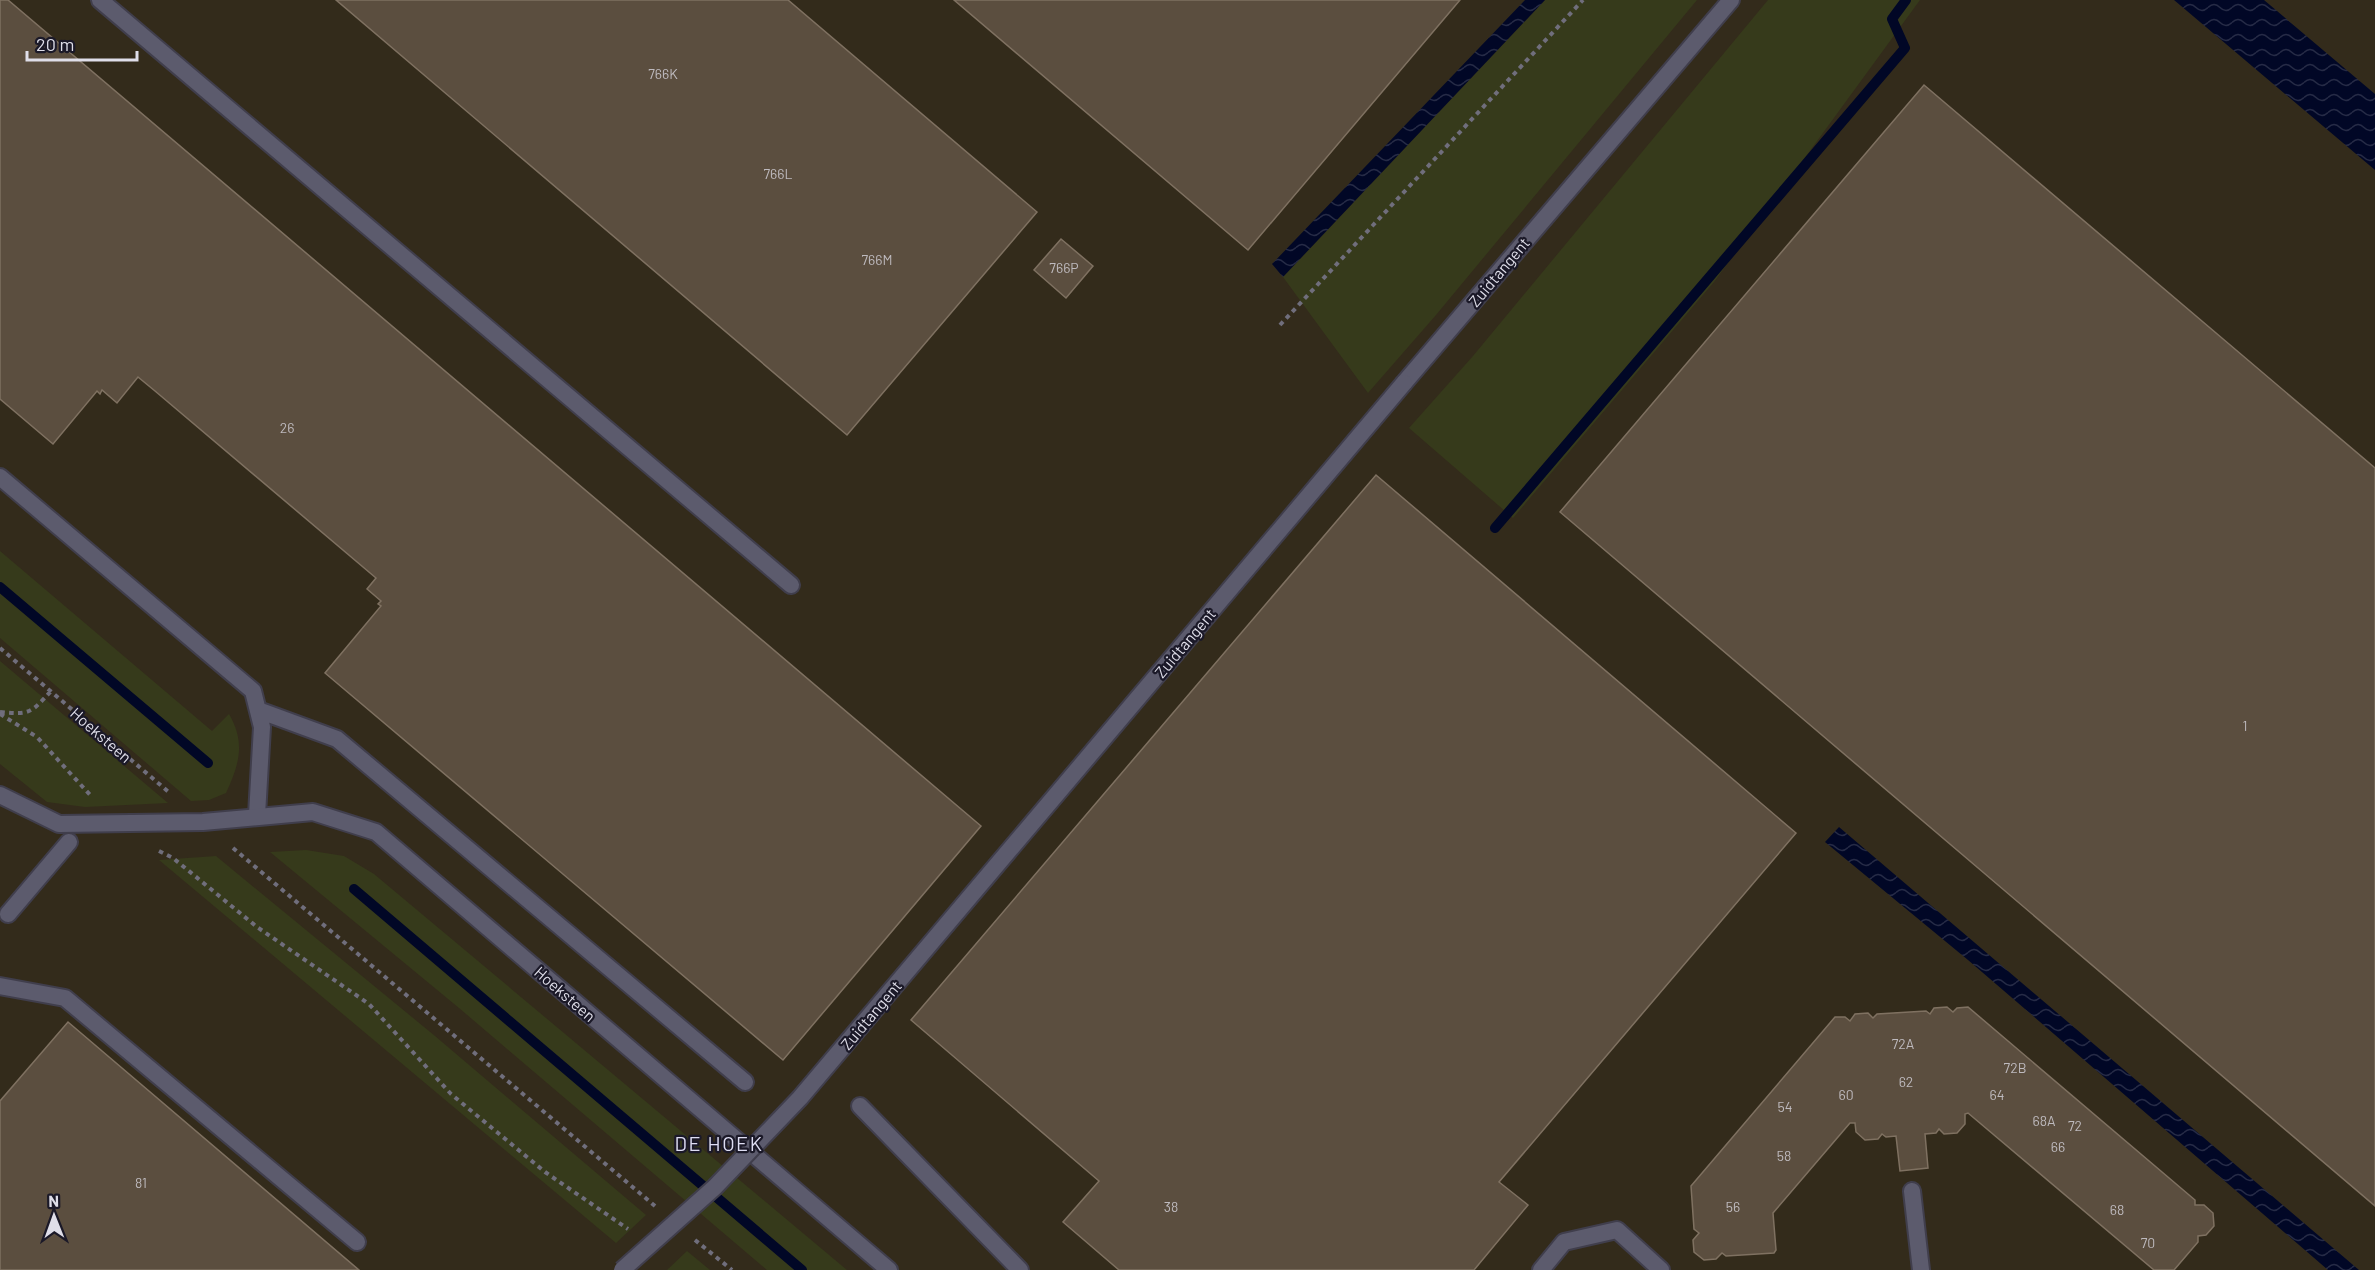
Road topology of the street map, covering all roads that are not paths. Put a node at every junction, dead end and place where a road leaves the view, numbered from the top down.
1 (100, 0) edge
2 (1731, 0) edge
3 (0, 477) edge
4 (791, 585) dead end
5 (258, 710) junction
6 (0, 795) edge
7 (257, 815) junction
8 (69, 842) dead end
9 (9, 915) dead end
10 (0, 986) edge
11 (745, 1082) dead end
12 (860, 1106) dead end
13 (1912, 1191) dead end
14 (357, 1242) dead end
15 (622, 1270) edge
16 (889, 1270) edge
17 (1020, 1270) edge
18 (1541, 1270) edge
19 (1661, 1270) edge
20 (1921, 1270) edge

1 - 4 street
2 - 15 street, Zuidtangent, bridge
3 - 5 street
5 - 7 street
5 - 11 street
6 - 7 street, Hoeksteen
7 - 16 street, Hoeksteen
8 - 9 street
10 - 14 street
12 - 17 street
13 - 20 street
18 - 19 street

